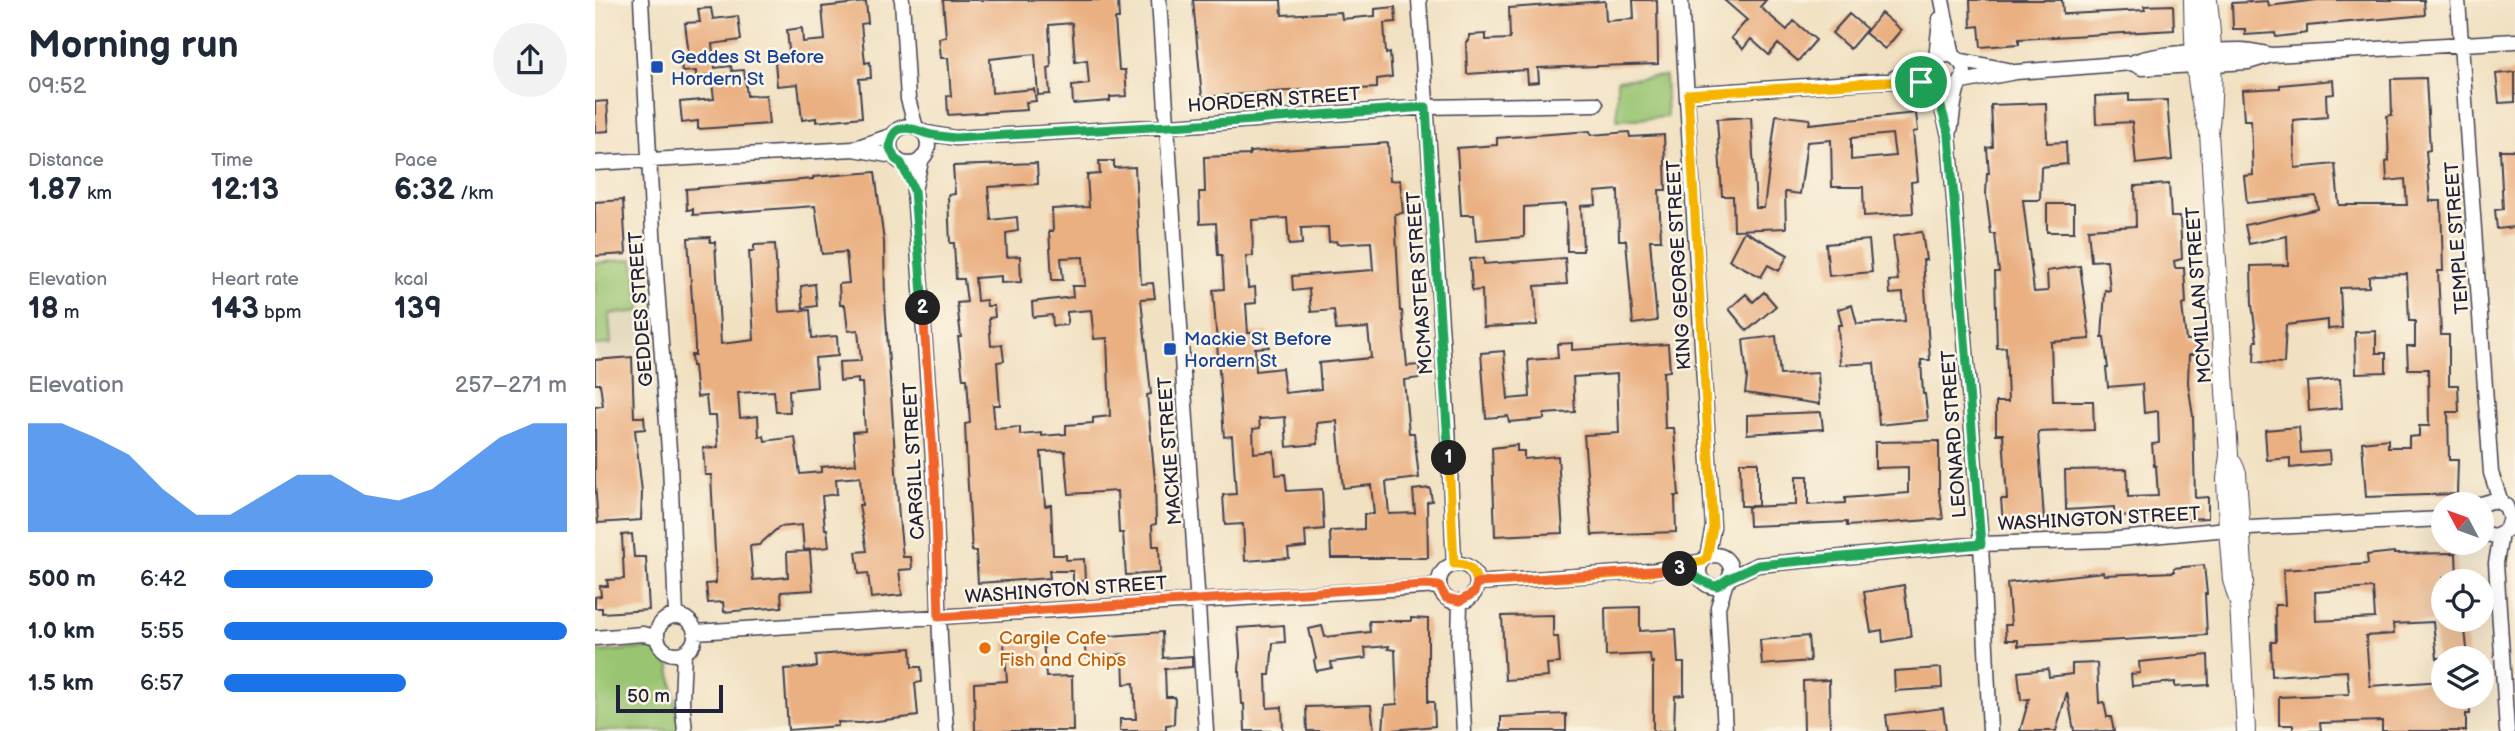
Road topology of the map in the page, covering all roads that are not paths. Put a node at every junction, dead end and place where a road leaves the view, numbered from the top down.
1 (641, 0) edge
2 (902, 0) edge
3 (1159, 0) edge
4 (1419, 0) edge
5 (1681, 0) edge
6 (2193, 0) edge
7 (2208, 0) edge
8 (2459, 0) edge
9 (1942, 3) edge
10 (2515, 41) edge
11 (2462, 45) junction
12 (1956, 58) junction
13 (2204, 58) junction
14 (1934, 62) junction
15 (2016, 72) junction
16 (1882, 82) junction
17 (1934, 84) junction
18 (1960, 84) junction
19 (1688, 94) junction
20 (908, 99) junction
21 (1596, 104) dead end
22 (1426, 107) junction
23 (1168, 126) junction
24 (919, 130) junction
25 (895, 133) junction
26 (1949, 135) junction
27 (955, 138) junction
28 (854, 149) junction
29 (924, 154) junction
30 (897, 159) junction
31 (649, 160) junction
32 (595, 163) edge
33 (914, 190) junction
34 (2491, 473) junction
35 (2485, 492) edge
36 (2507, 506) edge
37 (2431, 520) edge
38 (1713, 527) junction
39 (2235, 529) junction
40 (2507, 530) edge
41 (1981, 544) junction
42 (2492, 555) edge
43 (1705, 559) junction
44 (1726, 560) junction
45 (2496, 563) junction
46 (1454, 564) junction
47 (1758, 565) junction
48 (1676, 568) junction
49 (1727, 580) junction
50 (1705, 582) junction
51 (1477, 583) junction
52 (1439, 586) junction
53 (1197, 599) junction
54 (1460, 601) junction
55 (1718, 607) junction
56 (676, 616) junction
57 (939, 617) junction
58 (695, 632) junction
59 (657, 637) junction
60 (595, 638) edge
61 (667, 651) junction
62 (684, 652) junction
63 (682, 701) junction
64 (685, 731) edge
65 (946, 731) edge
66 (1206, 731) edge
67 (1464, 731) edge
68 (1725, 731) edge
69 (1990, 731) edge
70 (2246, 731) edge
71 (2507, 731) edge

1 - 31 street, GEDDES STREET
2 - 20 street
3 - 23 street, MACKIE STREET
4 - 22 street, MCMASTER STREET
5 - 19 street, KING GEORGE STREET
6 - 13 main road, MCMILLAN STREET
7 - 13 main road, MCMILLAN STREET
8 - 11 street, TEMPLE STREET
9 - 12 street
9 - 14 street
10 - 11 street
11 - 13 street
11 - 34 street, TEMPLE STREET
12 - 14 street
12 - 15 street
12 - 18 street
13 - 15 street
13 - 39 main road, MCMILLAN STREET
14 - 16 street
14 - 17 street
15 - 18 street
16 - 17 street
16 - 19 street
17 - 18 street
17 - 26 street, LEONARD STREET
18 - 26 street, LEONARD STREET
19 - 38 street, KING GEORGE STREET
20 - 24 street
20 - 25 street
21 - 22 street, HORDERN STREET
22 - 23 street, HORDERN STREET
22 - 46 street, MCMASTER STREET
23 - 27 street, HORDERN STREET
23 - 53 street, MACKIE STREET
24 - 25 street
24 - 27 street, HORDERN STREET
24 - 29 street
25 - 28 street
25 - 30 street
26 - 41 street, LEONARD STREET
27 - 29 street, HORDERN STREET
28 - 30 street
28 - 31 street
29 - 30 street
29 - 33 street, CARGILL STREET
30 - 33 street, CARGILL STREET
31 - 32 street
31 - 56 street, GEDDES STREET
33 - 57 street, CARGILL STREET
34 - 35 street, TEMPLE STREET
34 - 36 street, TEMPLE STREET
36 - 40 street, TEMPLE STREET
37 - 39 street, WASHINGTON STREET
38 - 43 street, KING GEORGE STREET
38 - 44 street, KING GEORGE STREET
39 - 41 street, WASHINGTON STREET
39 - 70 main road, MCMILLAN STREET
40 - 45 street
41 - 47 street, WASHINGTON STREET
41 - 69 street, LEONARD STREET
42 - 45 street
43 - 44 street
43 - 48 street
43 - 50 street
44 - 47 street, WASHINGTON STREET
44 - 49 street
45 - 71 street
46 - 51 street
46 - 52 street
47 - 49 street, WASHINGTON STREET
48 - 50 street
48 - 51 street
49 - 50 street
49 - 55 street
50 - 55 street
51 - 54 street
52 - 53 street, WASHINGTON STREET
52 - 54 street
53 - 57 street, WASHINGTON STREET
53 - 66 street, MACKIE STREET
54 - 67 street
55 - 68 street
56 - 58 street
56 - 59 street
57 - 58 street, WASHINGTON STREET
57 - 65 street, CARGILL STREET
58 - 62 street
59 - 60 street
59 - 61 street
61 - 62 street
61 - 63 street
62 - 63 street
63 - 64 street

